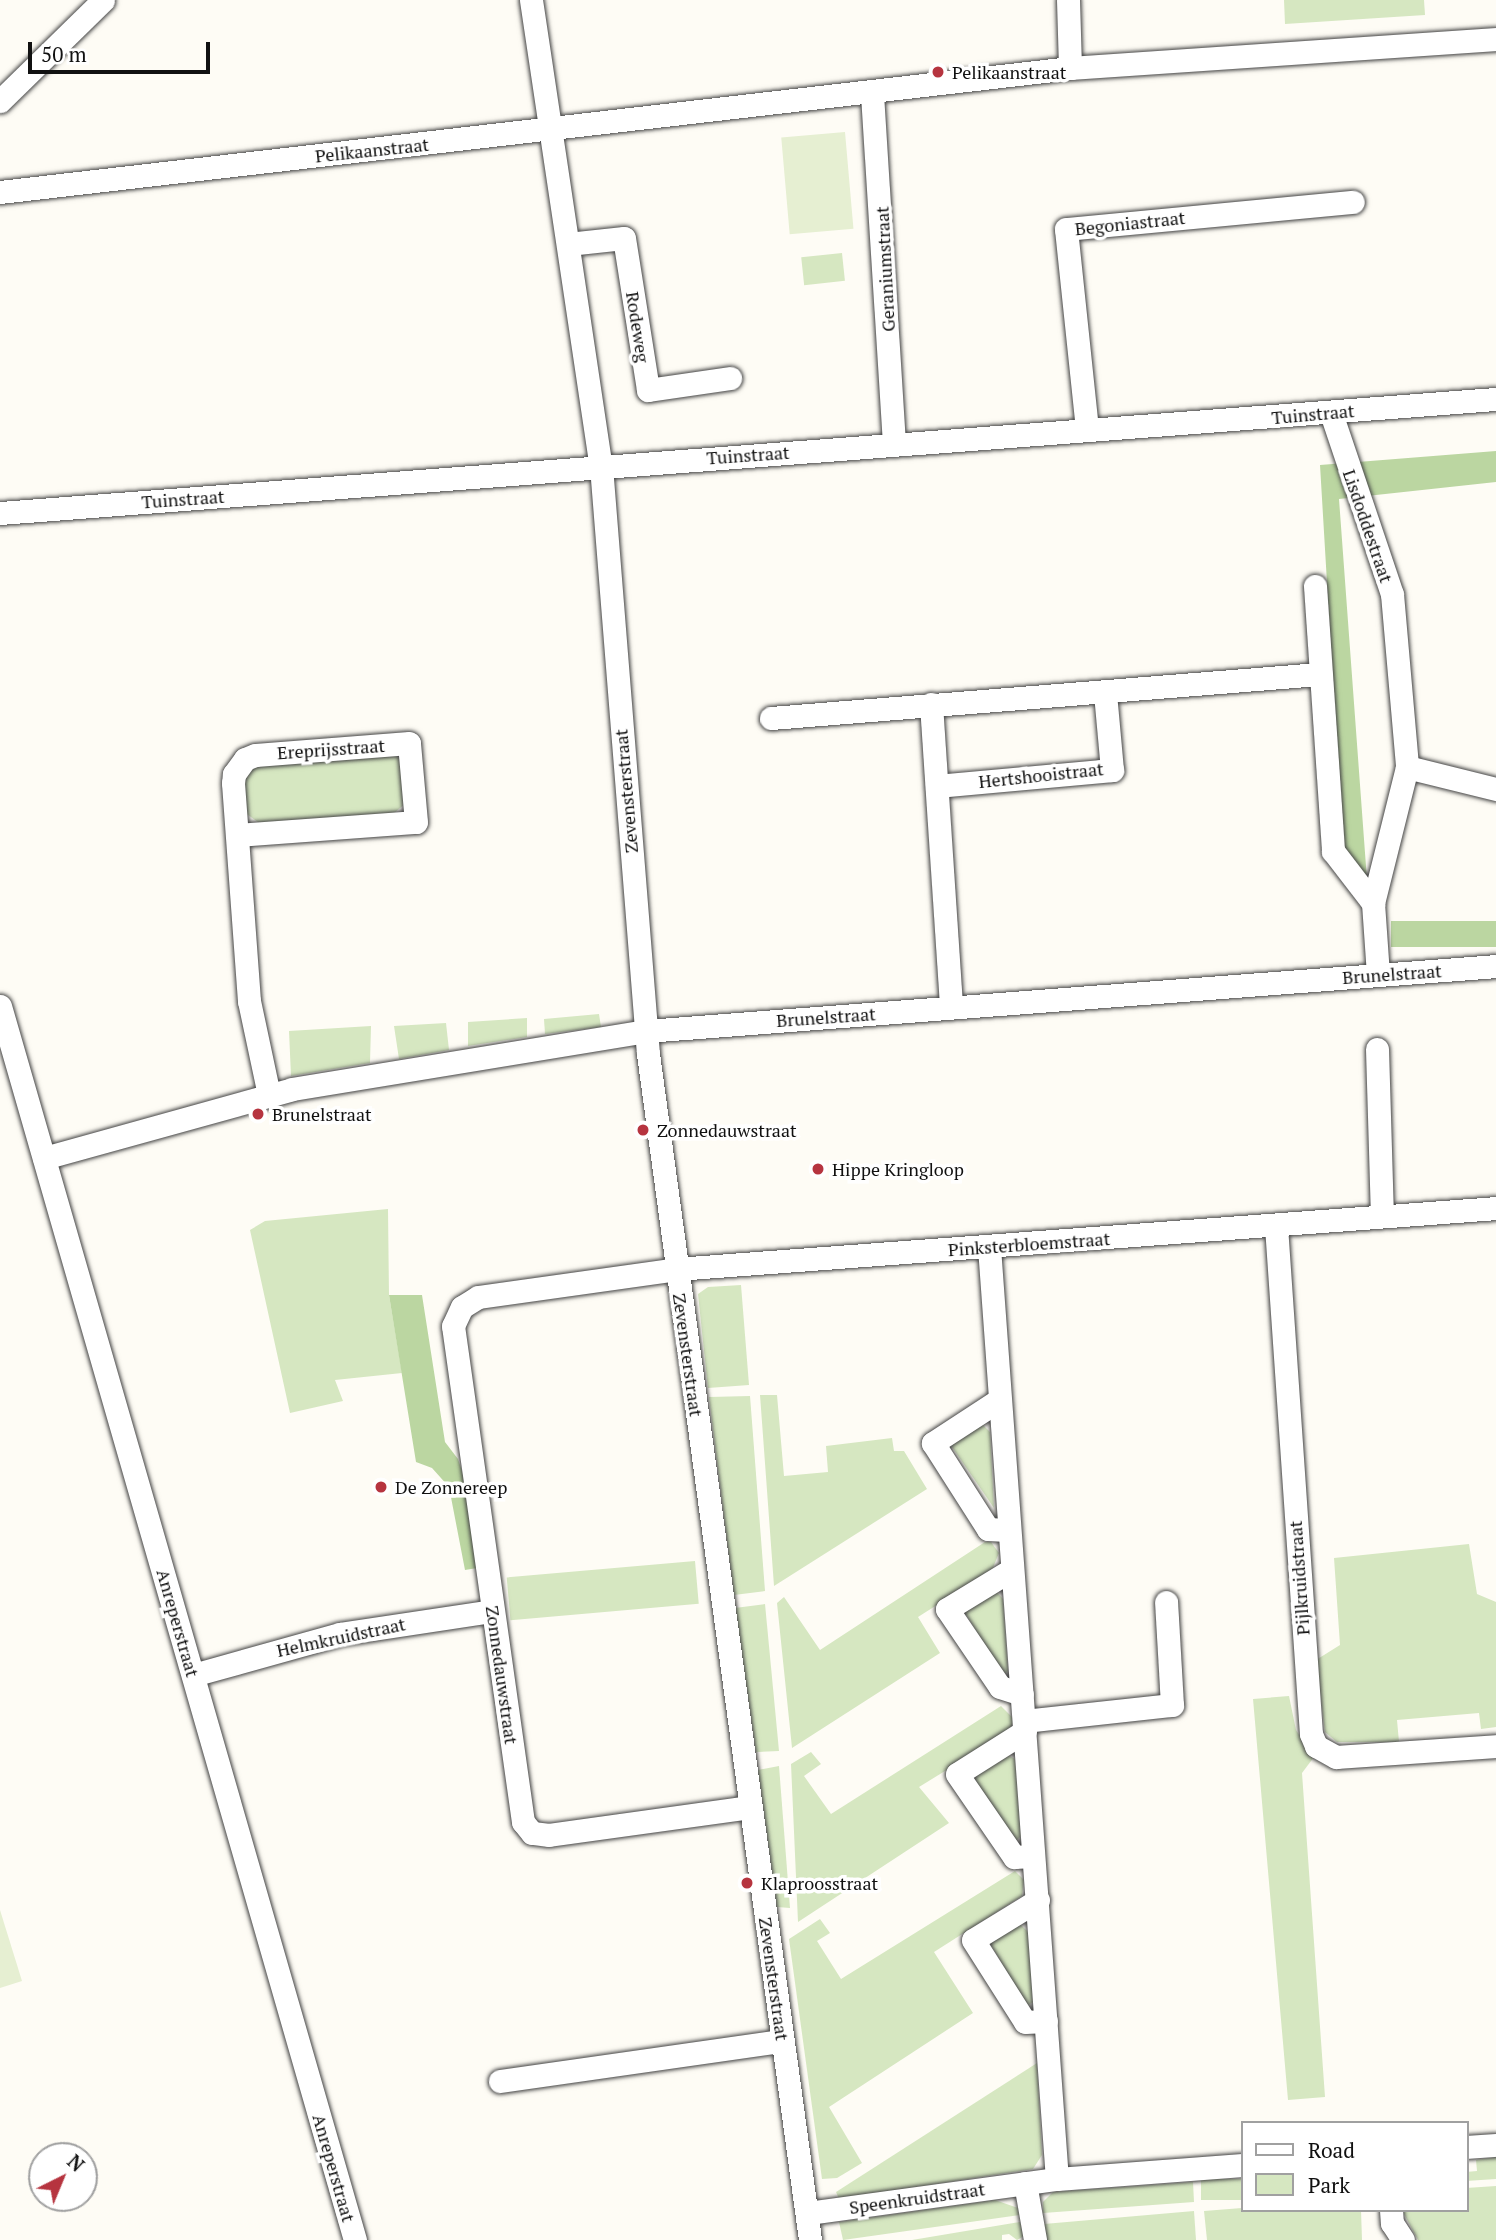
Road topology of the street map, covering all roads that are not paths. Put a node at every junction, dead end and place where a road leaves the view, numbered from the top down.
1 (103, 0) edge
2 (531, 0) edge
3 (1068, 0) edge
4 (1496, 39) edge
5 (1070, 68) junction
6 (872, 93) junction
7 (0, 101) edge
8 (550, 131) junction
9 (0, 192) edge
10 (1353, 202) dead end
11 (568, 244) junction
12 (730, 379) dead end
13 (1496, 399) edge
14 (1331, 413) junction
15 (1087, 429) junction
16 (894, 444) junction
17 (601, 466) junction
18 (0, 513) edge
19 (1315, 586) dead end
20 (1319, 674) junction
21 (1105, 693) junction
22 (931, 705) junction
23 (771, 719) dead end
24 (1407, 767) junction
25 (937, 786) junction
26 (1496, 789) edge
27 (238, 835) junction
28 (1373, 903) junction
29 (1496, 966) edge
30 (1378, 975) junction
31 (0, 1006) edge
32 (951, 1007) junction
33 (646, 1031) junction
34 (1377, 1049) dead end
35 (269, 1095) junction
36 (44, 1158) junction
37 (1496, 1208) edge
38 (1382, 1216) junction
39 (1276, 1226) junction
40 (989, 1247) junction
41 (676, 1269) junction
42 (999, 1400) junction
43 (1007, 1530) junction
44 (1010, 1570) junction
45 (1166, 1602) dead end
46 (492, 1611) junction
47 (193, 1675) junction
48 (1021, 1694) junction
49 (1025, 1726) junction
50 (1496, 1745) edge
51 (750, 1807) junction
52 (1033, 1856) junction
53 (1038, 1900) junction
54 (1046, 2021) junction
55 (782, 2041) junction
56 (500, 2081) dead end
57 (1496, 2145) edge
58 (1468, 2147) edge
59 (1240, 2165) edge
60 (1057, 2179) junction
61 (1025, 2183) junction
62 (1391, 2212) edge
63 (808, 2213) junction
64 (355, 2240) edge
65 (810, 2240) edge
66 (1035, 2240) edge
67 (1402, 2240) edge

1 - 7 street
2 - 8 street
3 - 5 street
4 - 5 street, Pelikaanstraat
5 - 6 street, Pelikaanstraat
6 - 8 street, Pelikaanstraat
6 - 16 street, Geraniumstraat
8 - 9 street, Pelikaanstraat
8 - 11 street
10 - 15 street, Begoniastraat
11 - 12 street, Rodeweg
11 - 17 street
13 - 14 street, Tuinstraat
14 - 15 street, Tuinstraat
14 - 24 street, Lisdoddestraat
15 - 16 street, Tuinstraat
16 - 17 street, Tuinstraat
17 - 18 street, Tuinstraat
17 - 33 street, Zevensterstraat
19 - 20 street
20 - 21 street
20 - 28 street
21 - 22 street
21 - 25 street, Hertshooistraat
22 - 23 street
22 - 25 street
24 - 26 street
24 - 28 street, Lisdoddestraat
25 - 32 street
27 - 27 street, Ereprijsstraat
27 - 35 street, Ereprijsstraat
28 - 30 street, Lisdoddestraat
29 - 30 street, Brunelstraat
30 - 32 street, Brunelstraat
31 - 36 street, Anreperstraat
32 - 33 street, Brunelstraat
33 - 35 street, Brunelstraat
33 - 41 street, Zevensterstraat
34 - 38 street
35 - 36 street, Brunelstraat
36 - 47 street, Anreperstraat
37 - 38 street, Pinksterbloemstraat
38 - 39 street, Pinksterbloemstraat
39 - 40 street, Pinksterbloemstraat
39 - 50 street, Pijlkruidstraat
40 - 41 street, Pinksterbloemstraat
40 - 42 street
41 - 46 street, Zonnedauwstraat
41 - 51 street, Zevensterstraat
42 - 43 street
42 - 43 street
43 - 44 street
44 - 48 street
44 - 48 street
45 - 49 street
46 - 47 street, Helmkruidstraat
46 - 51 street, Zonnedauwstraat
47 - 64 street, Anreperstraat
48 - 49 street
49 - 52 street
49 - 52 street
51 - 55 street, Zevensterstraat
52 - 53 street
53 - 54 street
53 - 54 street
54 - 60 street
55 - 56 street
55 - 63 street, Zevensterstraat
57 - 58 street
59 - 60 street, Speenkruidstraat
60 - 61 street, Speenkruidstraat
61 - 63 street, Speenkruidstraat
61 - 66 street
62 - 67 street
63 - 65 street, Zevensterstraat

